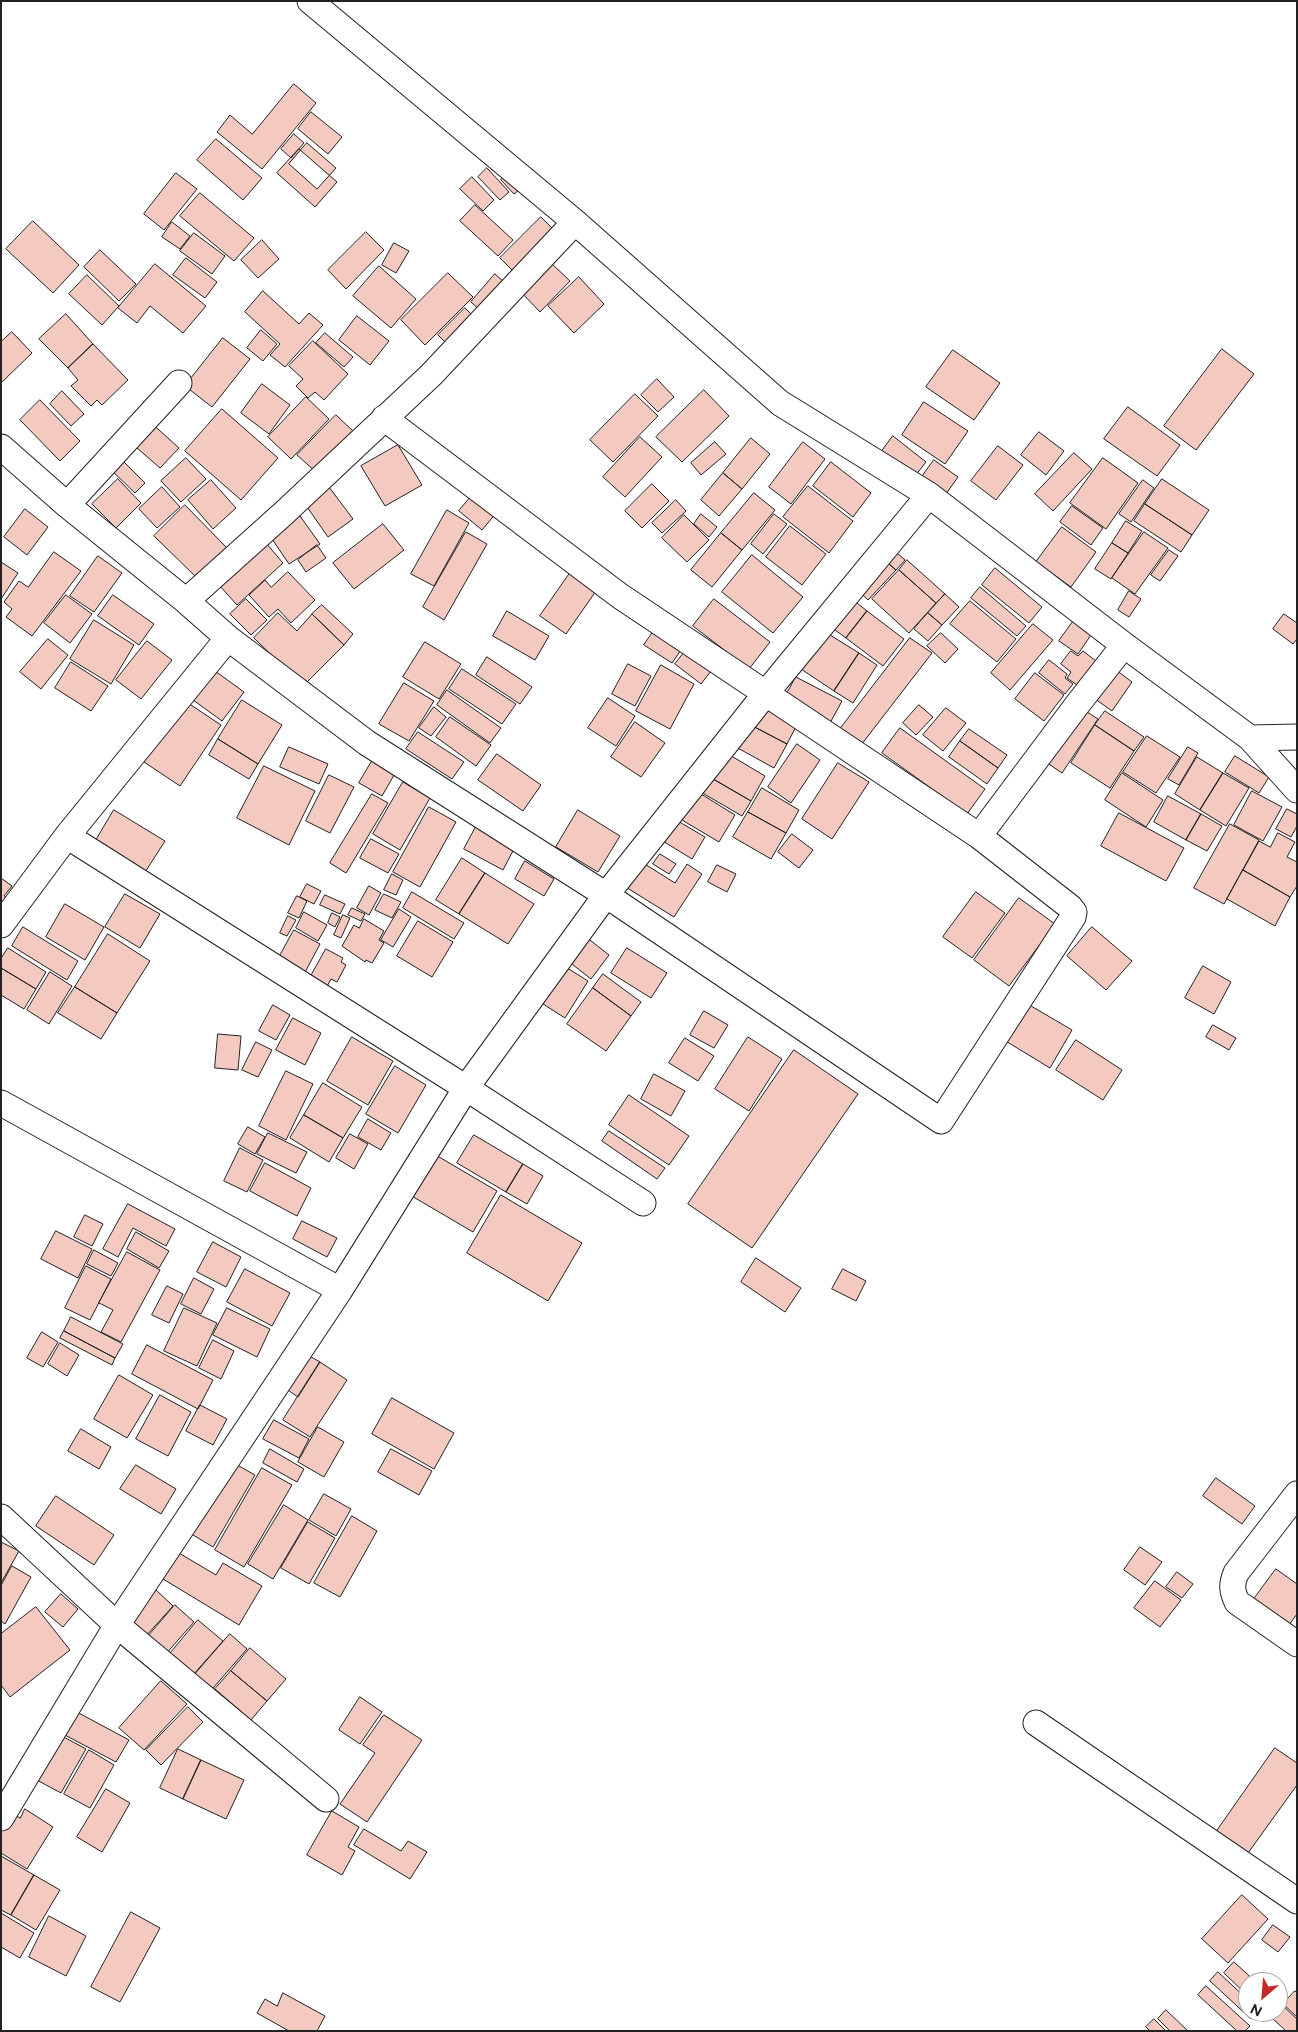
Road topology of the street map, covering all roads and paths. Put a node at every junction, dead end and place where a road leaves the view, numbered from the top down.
1 (310, 1) edge
2 (575, 222) junction
3 (180, 383) dead end
4 (384, 418) junction
5 (1, 447) edge
6 (929, 495) junction
7 (67, 505) junction
8 (186, 601) junction
9 (228, 638) junction
10 (1124, 645) junction
11 (766, 693) junction
12 (1297, 737) edge
13 (1250, 738) junction
14 (1297, 790) edge
15 (67, 836) junction
16 (979, 836) junction
17 (606, 895) junction
18 (1, 925) edge
19 (466, 1088) junction
20 (1, 1102) edge
21 (643, 1203) dead end
22 (340, 1290) junction
23 (1297, 1494) edge
24 (1, 1517) edge
25 (117, 1626) junction
26 (1297, 1644) edge
27 (1036, 1723) dead end
28 (326, 1799) dead end
29 (1, 1818) edge
30 (1297, 1901) edge

1 - 2 street
2 - 4 street
2 - 6 street
3 - 7 street
4 - 8 street
4 - 11 street
5 - 7 street
6 - 10 street
6 - 11 street
7 - 8 street
8 - 9 street
9 - 15 street
9 - 17 street
10 - 13 street
10 - 16 street
11 - 16 street
11 - 17 street
12 - 13 street
13 - 14 street
15 - 18 street
15 - 19 street
16 - 17 street
17 - 19 street
19 - 21 street
19 - 22 street
20 - 22 street
22 - 25 street
23 - 26 street
24 - 25 street
25 - 28 street
25 - 29 street
27 - 30 street

